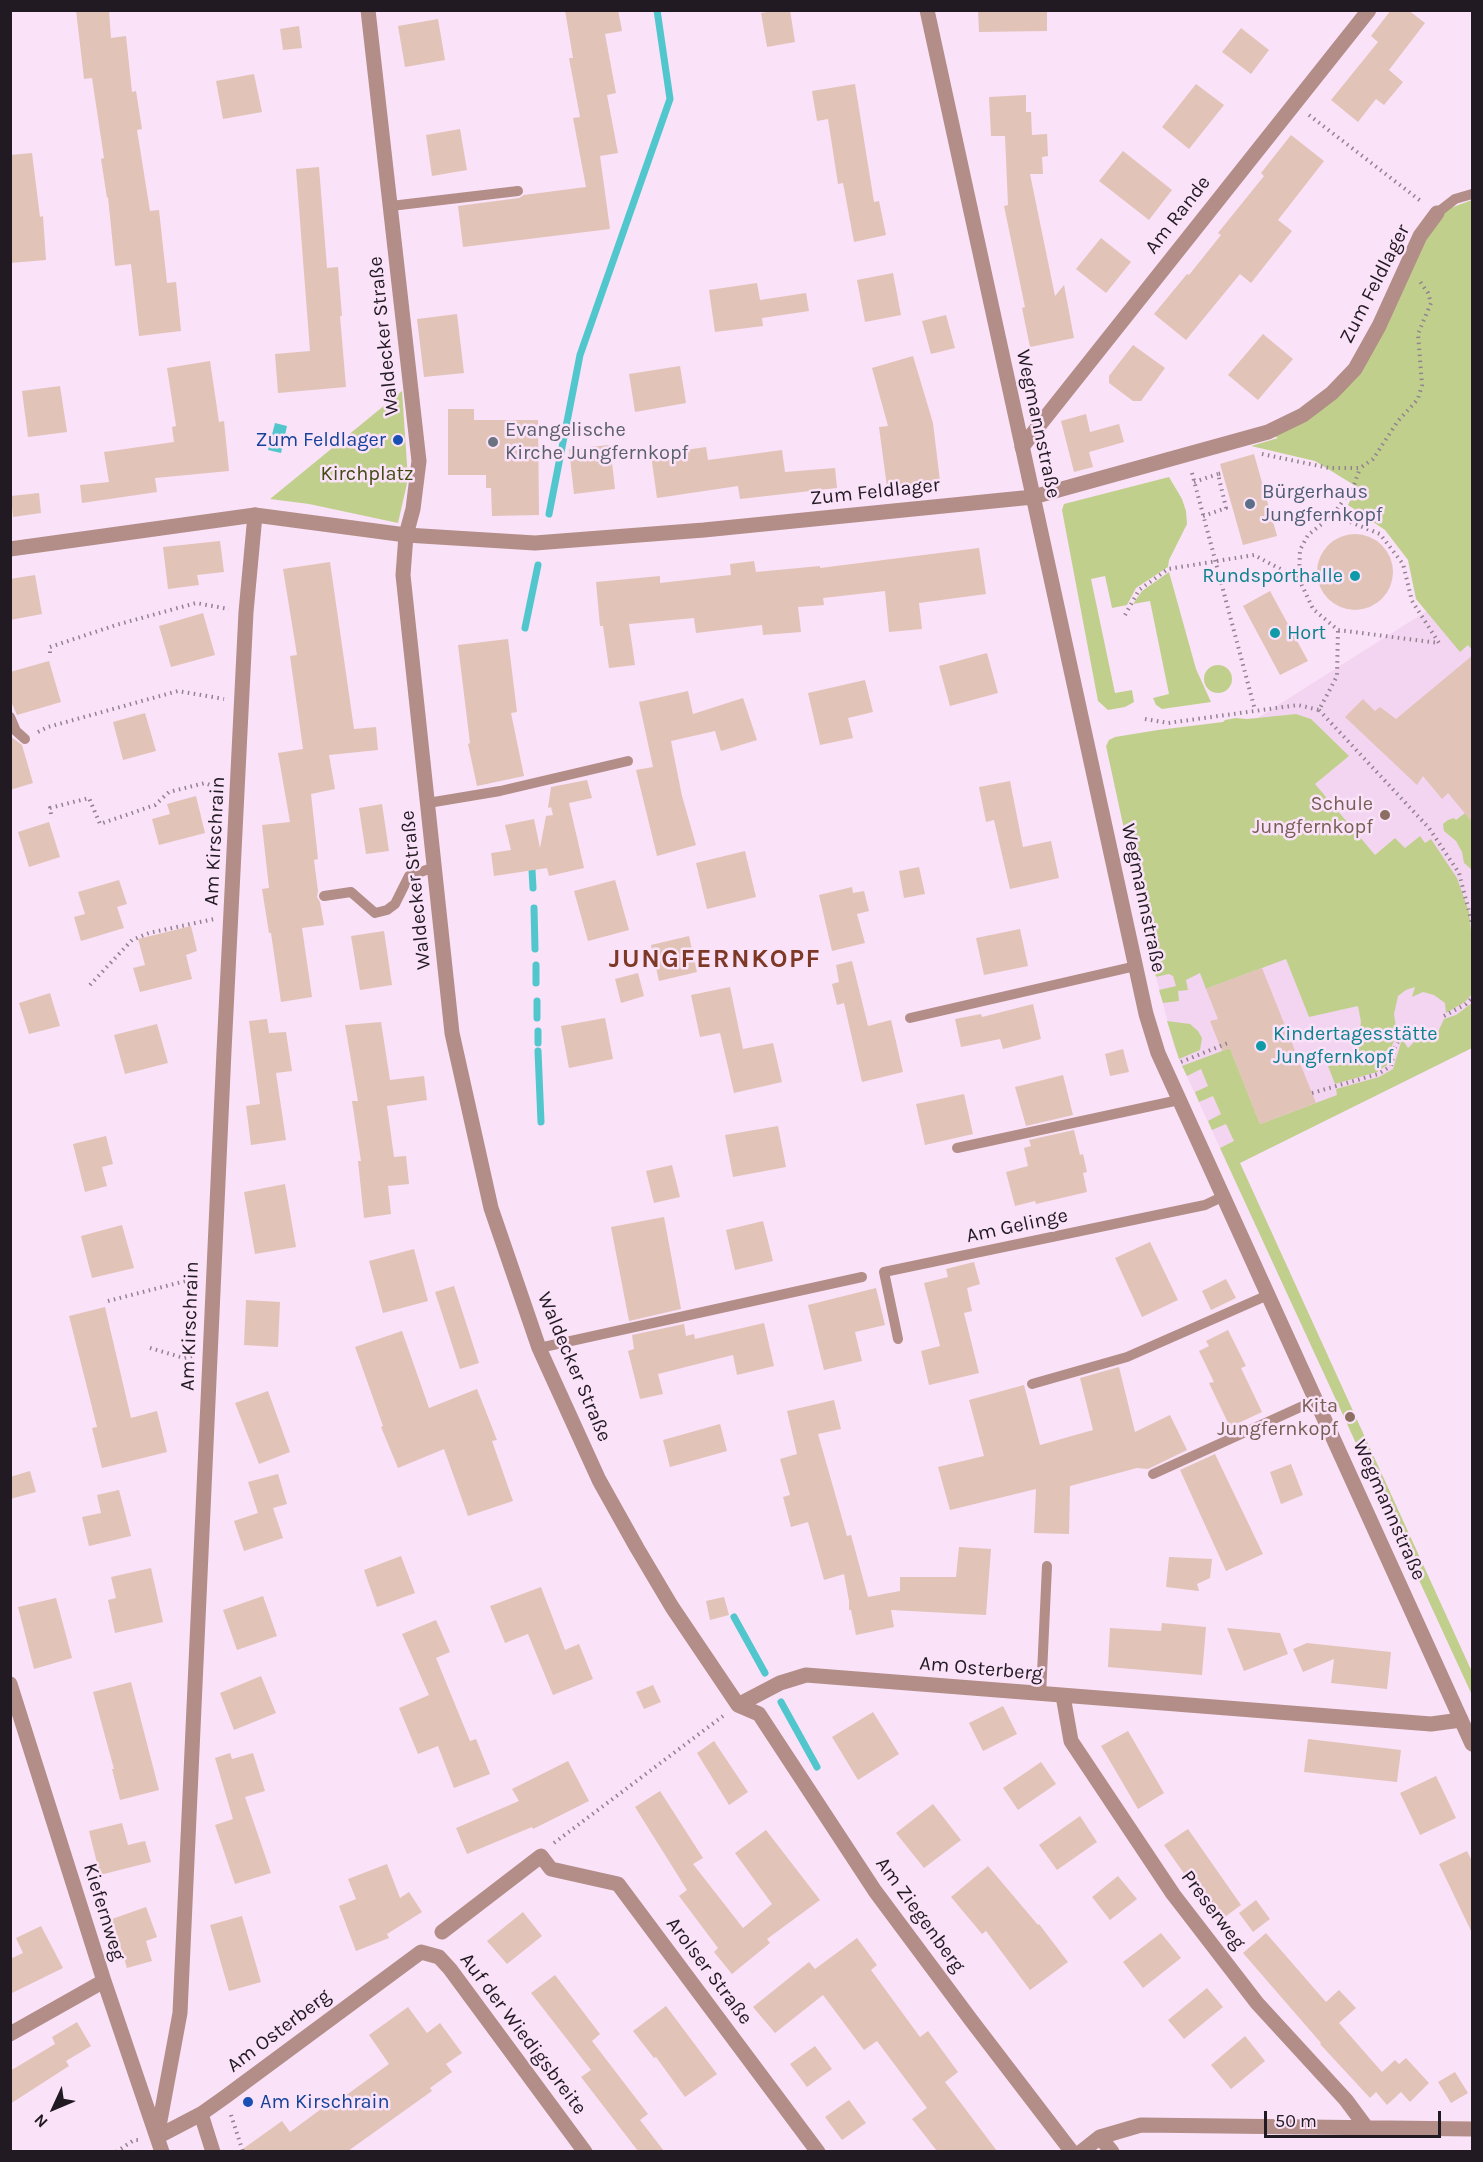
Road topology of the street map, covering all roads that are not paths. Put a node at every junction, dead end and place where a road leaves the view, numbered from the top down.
1 (368, 10) edge
2 (927, 10) edge
3 (1369, 10) edge
4 (518, 191) dead end
5 (1473, 194) edge
6 (391, 206) junction
7 (1437, 213) joint
8 (1022, 447) junction
9 (1033, 497) junction
10 (255, 515) junction
11 (406, 535) junction
12 (10, 549) edge
13 (10, 717) edge
14 (25, 739) road end
15 (628, 761) dead end
16 (428, 803) junction
17 (435, 867) junction
18 (324, 896) dead end
19 (1136, 966) junction
20 (910, 1018) dead end
21 (1179, 1100) junction
22 (957, 1148) dead end
23 (1224, 1196) junction
24 (862, 1277) dead end
25 (1268, 1295) junction
26 (898, 1339) dead end
27 (539, 1348) junction
28 (1032, 1384) dead end
29 (1316, 1400) junction
30 (1153, 1474) dead end
31 (1047, 1566) dead end
32 (10, 1684) edge
33 (1041, 1695) junction
34 (1063, 1696) junction
35 (738, 1705) junction
36 (1461, 1720) junction
37 (1473, 1744) edge
38 (442, 1932) dead end
39 (421, 1952) joint
40 (104, 1981) junction
41 (10, 2034) edge
42 (201, 2114) junction
43 (1366, 2127) junction
44 (1473, 2129) edge
45 (1100, 2138) junction
46 (159, 2144) edge
47 (213, 2151) edge
48 (585, 2151) edge
49 (818, 2151) edge
50 (1072, 2151) edge
51 (1081, 2151) edge
52 (1112, 2151) edge

1 - 6 street, Waldecker Straße
2 - 8 street, Wegmannstraße
3 - 8 street, Am Rande
4 - 6 lane
5 - 7 lane, Zum Feldlager
6 - 11 street, Waldecker Straße
7 - 9 street, Zum Feldlager
8 - 9 street, Wegmannstraße
9 - 11 street, Zum Feldlager
9 - 19 street, Wegmannstraße
10 - 11 street, Zum Feldlager
10 - 12 street, Zum Feldlager
10 - 46 street, Am Kirschrain
11 - 16 street, Waldecker Straße
13 - 14 lane
15 - 16 lane
16 - 17 street, Waldecker Straße
17 - 18 lane
17 - 27 street, Waldecker Straße
19 - 20 lane
19 - 21 street, Wegmannstraße
21 - 22 lane
21 - 23 street, Wegmannstraße
23 - 25 street, Wegmannstraße
23 - 26 lane, Am Gelinge
24 - 27 lane
25 - 28 lane
25 - 29 street, Wegmannstraße
27 - 35 street, Waldecker Straße
29 - 30 lane
29 - 36 street, Wegmannstraße
31 - 33 lane
32 - 40 street, Kiefernweg
33 - 34 street, Am Osterberg
33 - 35 street, Am Osterberg
34 - 36 street, Am Osterberg
34 - 43 street, Preserweg
35 - 50 street, Am Ziegenberg
36 - 37 street, Wegmannstraße
38 - 49 street, Arolser Straße
39 - 42 street, Am Osterberg
39 - 48 street, Auf der Wiedigsbreite
40 - 41 street
40 - 46 street, Kiefernweg
42 - 46 street, Am Osterberg
42 - 47 street
43 - 44 street
43 - 45 street
45 - 51 street
45 - 52 street

